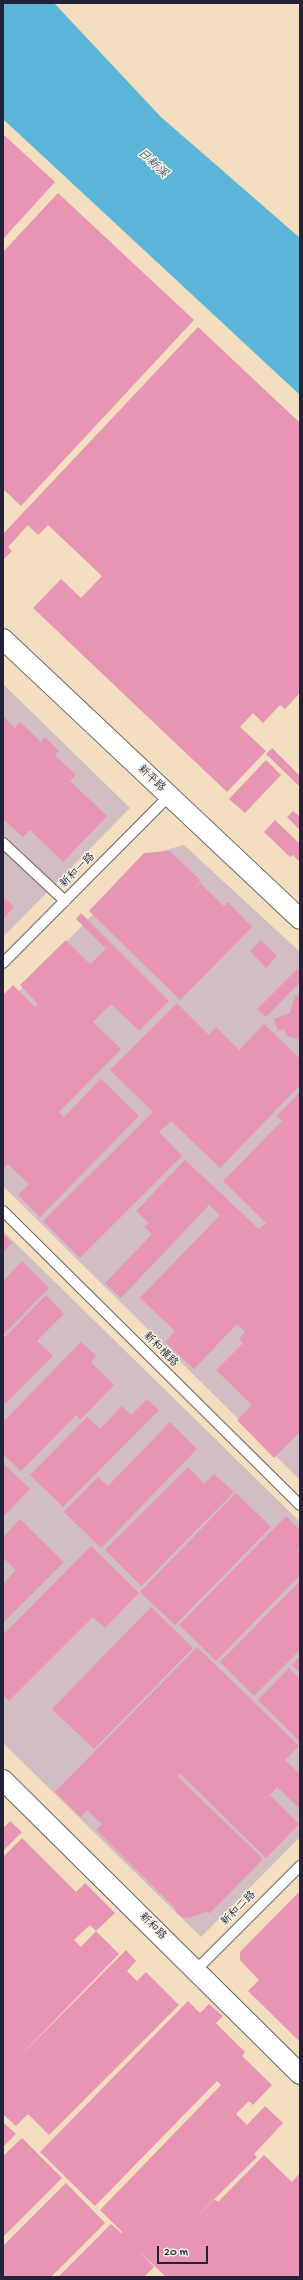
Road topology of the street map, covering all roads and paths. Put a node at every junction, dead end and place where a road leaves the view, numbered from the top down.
1 (3, 639) edge
2 (169, 796) junction
3 (3, 843) edge
4 (64, 901) junction
5 (300, 919) edge
6 (3, 963) edge
7 (3, 1211) edge
8 (300, 1505) edge
9 (3, 1780) edge
10 (300, 1866) edge
11 (196, 1970) junction
12 (300, 2074) edge

1 - 2 street, 新平路
2 - 4 lane, 新和一路
2 - 5 street, 新平路
3 - 4 lane
4 - 6 lane, 新和一路
7 - 8 lane, 新和橫路
9 - 11 street, 新和路
10 - 11 lane, 新和二路
11 - 12 street, 新和路

